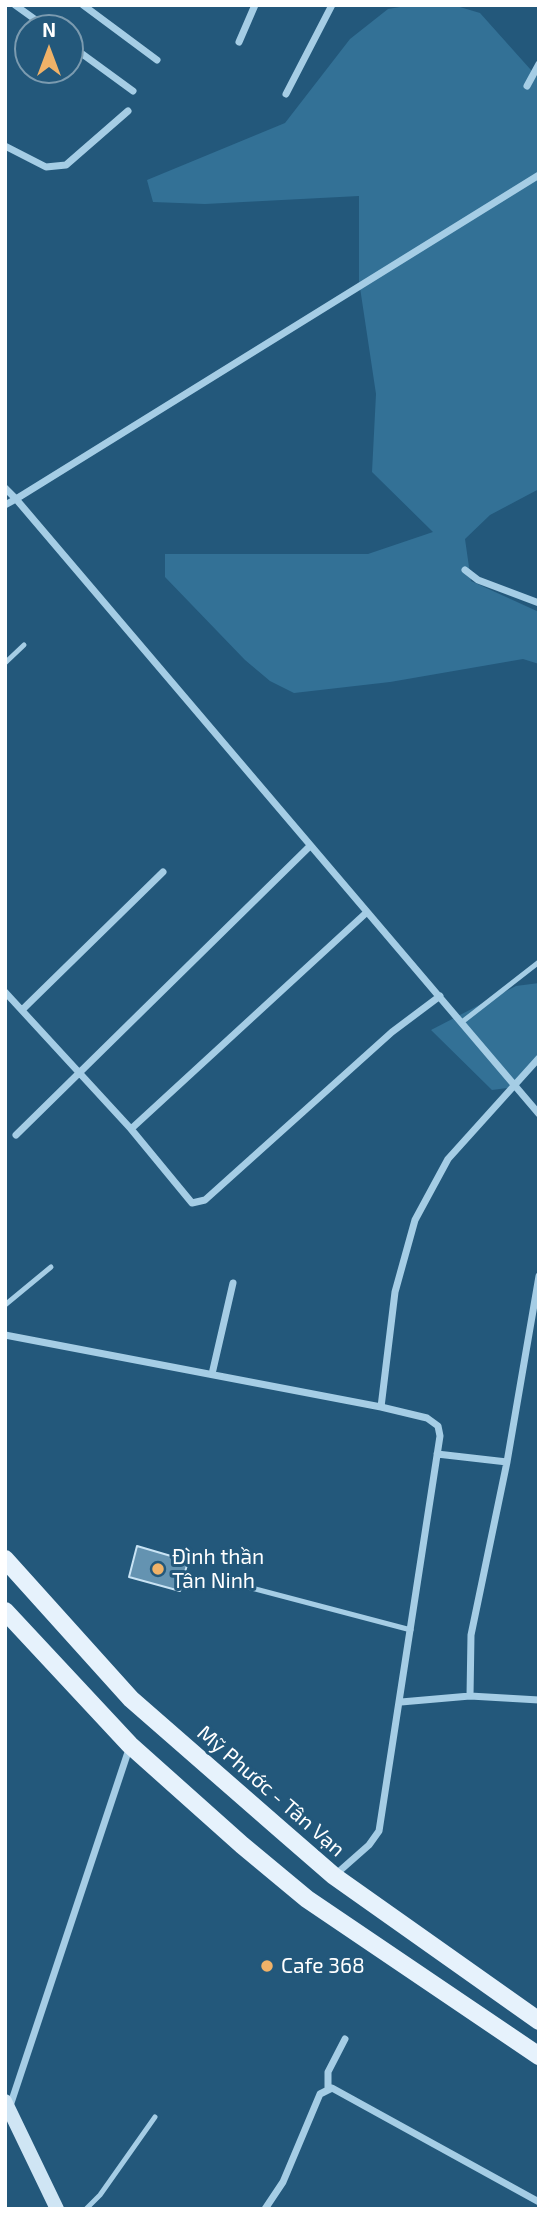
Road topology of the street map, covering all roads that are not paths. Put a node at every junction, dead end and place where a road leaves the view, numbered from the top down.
1 (83, 5) edge
2 (254, 5) edge
3 (332, 5) edge
4 (239, 41) dead end
5 (84, 55) edge
6 (157, 60) dead end
7 (539, 64) edge
8 (527, 86) dead end
9 (133, 91) dead end
10 (286, 94) dead end
11 (128, 111) dead end
12 (5, 146) edge
13 (539, 175) edge
14 (5, 488) edge
15 (16, 499) junction
16 (5, 505) edge
17 (465, 570) dead end
18 (539, 603) edge
19 (24, 645) dead end
20 (5, 663) edge
21 (310, 846) junction
22 (163, 872) dead end
23 (366, 913) junction
24 (539, 962) edge
25 (5, 992) edge
26 (440, 996) junction
27 (22, 1010) junction
28 (462, 1023) junction
29 (539, 1058) edge
30 (79, 1072) junction
31 (515, 1087) junction
32 (539, 1114) edge
33 (131, 1129) junction
34 (16, 1135) dead end
35 (51, 1267) dead end
36 (539, 1276) edge
37 (233, 1283) dead end
38 (5, 1305) edge
39 (5, 1335) edge
40 (212, 1374) junction
41 (381, 1407) junction
42 (437, 1454) junction
43 (507, 1462) junction
44 (5, 1559) edge
45 (244, 1586) dead end
46 (5, 1611) edge
47 (412, 1630) junction
48 (470, 1696) junction
49 (539, 1700) edge
50 (401, 1702) junction
51 (130, 1745) junction
52 (334, 1876) junction
53 (539, 2021) edge
54 (345, 2039) dead end
55 (539, 2056) edge
56 (328, 2089) junction
57 (7, 2105) edge
58 (155, 2117) dead end
59 (539, 2202) edge
60 (57, 2209) edge
61 (86, 2209) edge
62 (265, 2209) edge

1 - 6 street
2 - 4 street
3 - 10 street
5 - 9 street
7 - 8 street
11 - 12 street
13 - 15 street
14 - 15 street
15 - 16 street
15 - 21 street
17 - 18 street
19 - 20 lane
21 - 23 street
21 - 30 street
22 - 27 street
23 - 26 street
23 - 33 street
24 - 28 lane
25 - 27 street
26 - 28 street
26 - 33 street
27 - 30 street
28 - 31 street
29 - 31 street
30 - 33 street
30 - 34 street
31 - 32 street
31 - 41 street
35 - 38 lane
36 - 43 street
37 - 40 street
39 - 40 street
40 - 41 street
41 - 42 street
42 - 43 street
42 - 47 street
43 - 48 street
44 - 52 main road, Mỹ Phước - Tân Vạn
45 - 47 lane
46 - 51 main road
47 - 50 street
48 - 49 street
48 - 50 street
50 - 52 street
51 - 55 main road
51 - 57 street
52 - 53 main road, Mỹ Phước - Tân Vạn
54 - 56 street
56 - 59 street
56 - 62 street
57 - 60 main road
58 - 61 lane

